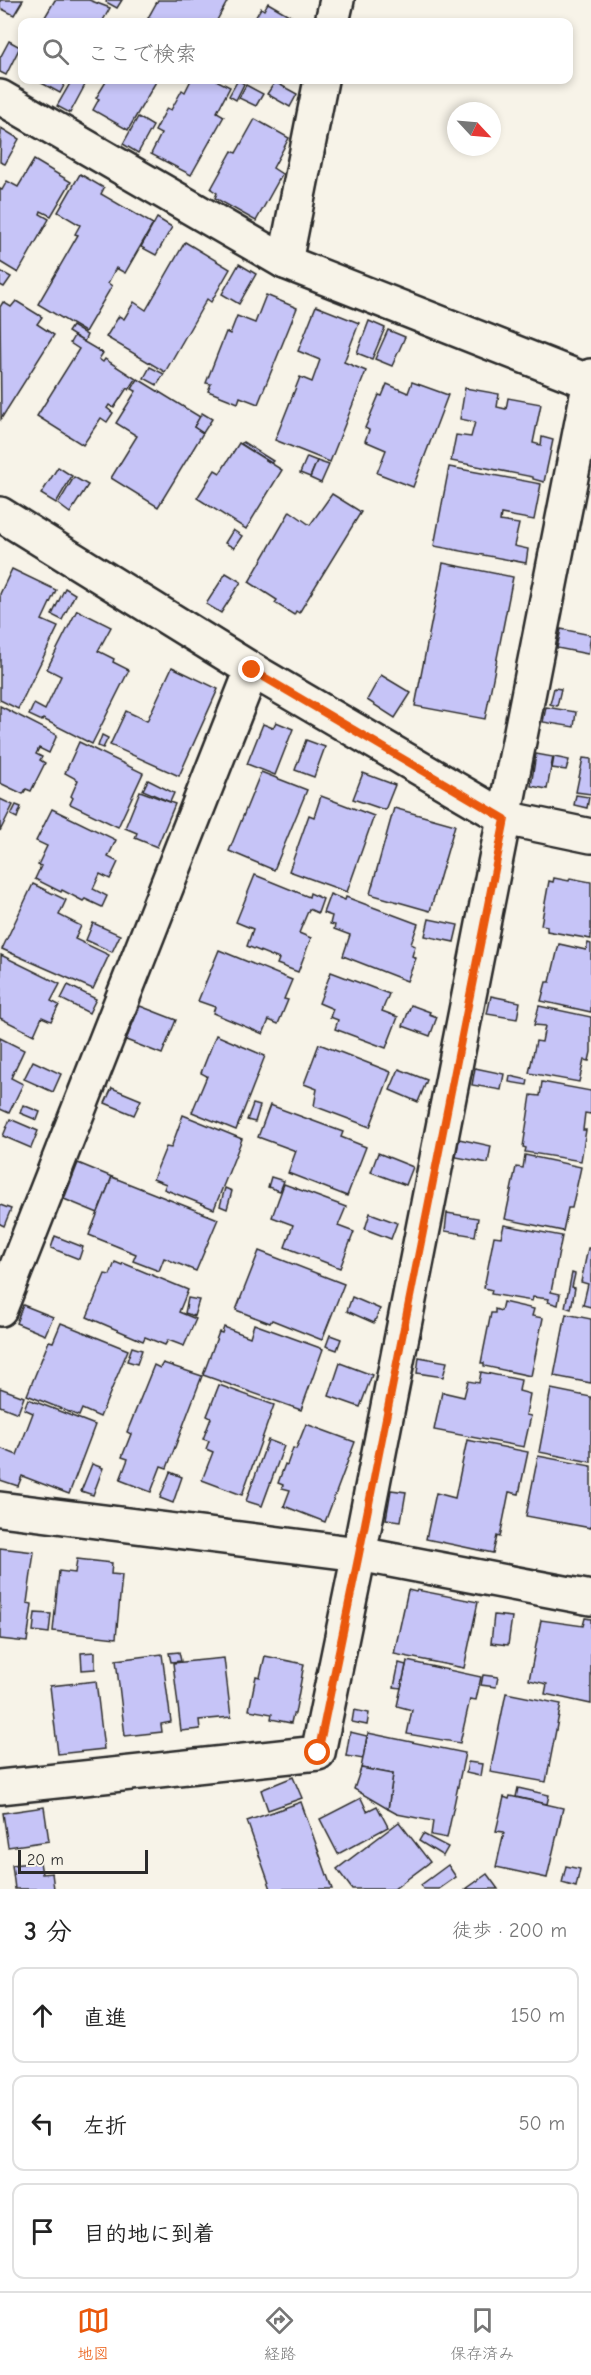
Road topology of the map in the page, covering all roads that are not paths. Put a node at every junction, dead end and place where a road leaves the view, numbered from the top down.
1 (337, 0) edge
2 (333, 18) edge
3 (320, 84) edge
4 (0, 97) edge
5 (285, 262) junction
6 (590, 379) edge
7 (1, 518) edge
8 (252, 670) junction
9 (505, 819) junction
10 (591, 836) edge
11 (0, 1309) edge
12 (0, 1509) edge
13 (359, 1554) junction
14 (591, 1598) edge
15 (0, 1787) edge

1 - 2 street
3 - 5 street
4 - 5 street
5 - 6 street
6 - 9 street
7 - 8 street
8 - 9 street
8 - 11 street
9 - 10 street
9 - 13 street
12 - 13 street
13 - 14 street
13 - 15 street

